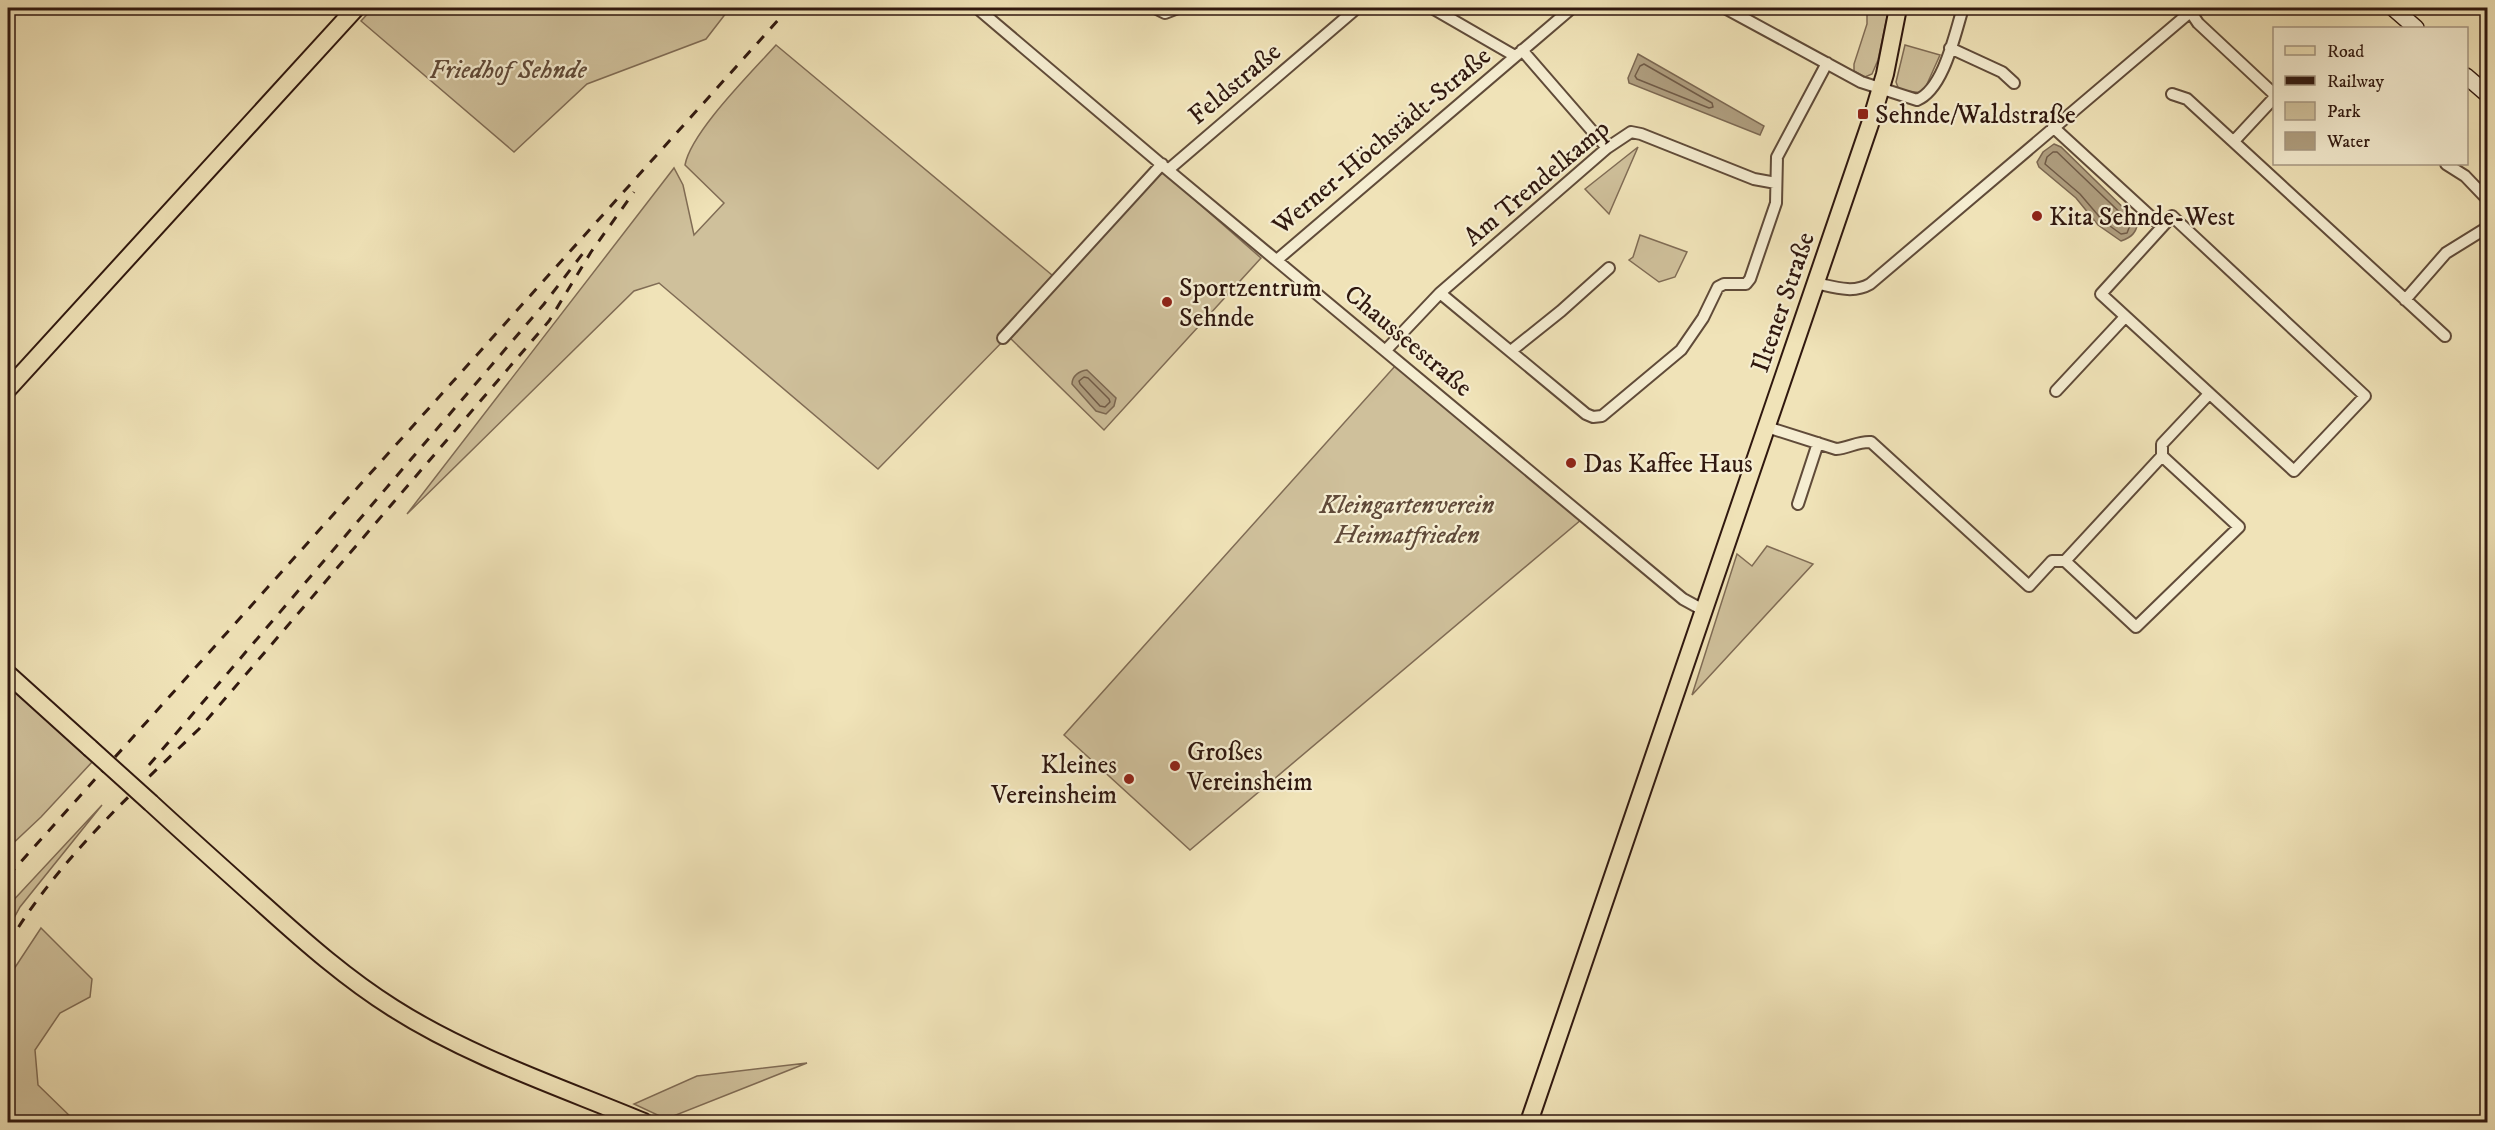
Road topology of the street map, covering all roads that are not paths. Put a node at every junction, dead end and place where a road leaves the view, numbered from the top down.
1 (356, 8) edge
2 (977, 8) edge
3 (1155, 8) edge
4 (1178, 8) edge
5 (1357, 8) edge
6 (1432, 8) edge
7 (1572, 8) edge
8 (1725, 8) edge
9 (1898, 8) edge
10 (1962, 8) edge
11 (2393, 8) edge
12 (2192, 9) edge
13 (2415, 27) edge
14 (1950, 48) junction
15 (1519, 53) junction
16 (1827, 63) junction
17 (2468, 78) edge
18 (2014, 83) dead end
19 (1881, 89) junction
20 (2172, 94) dead end
21 (2273, 95) edge
22 (2487, 95) edge
23 (2273, 97) edge
24 (2054, 127) junction
25 (2234, 141) junction
26 (1607, 148) junction
27 (2448, 165) edge
28 (1165, 167) junction
29 (1776, 183) junction
30 (2487, 200) edge
31 (2487, 226) edge
32 (2162, 227) junction
33 (1278, 259) junction
34 (1609, 268) dead end
35 (1815, 284) junction
36 (1440, 293) junction
37 (2405, 300) junction
38 (2126, 317) junction
39 (2445, 336) dead end
40 (1003, 338) dead end
41 (1386, 350) junction
42 (1511, 351) junction
43 (8, 389) edge
44 (2056, 391) dead end
45 (2209, 394) junction
46 (1767, 427) junction
47 (1818, 443) junction
48 (2162, 456) junction
49 (1798, 504) dead end
50 (2065, 561) junction
51 (1705, 611) junction
52 (8, 674) edge
53 (644, 1122) edge
54 (1528, 1122) edge

1 - 43 main road
2 - 28 street, Chausseestraße
3 - 4 street
5 - 28 street, Feldstraße
6 - 15 street, Werner-Höchstädt-Straße
7 - 15 street, Werner-Höchstädt-Straße
8 - 16 street
9 - 19 main road, Iltener Straße
10 - 14 street
11 - 13 main road
12 - 21 street
12 - 24 street
14 - 18 street
14 - 19 street
15 - 26 street, Werner-Höchstädt-Straße
15 - 33 street, Werner-Höchstädt-Straße
16 - 19 street
16 - 29 street
17 - 22 main road
19 - 35 main road, Iltener Straße
20 - 25 street
23 - 25 street
24 - 32 street
24 - 35 street
25 - 37 street
26 - 29 street, Am Trendelkamp
26 - 36 street, Am Trendelkamp
27 - 30 street
28 - 33 street, Chausseestraße
28 - 40 street, Feldstraße
29 - 42 street
31 - 37 street
32 - 38 street
32 - 45 street
33 - 41 street, Chausseestraße
34 - 42 street
35 - 46 main road, Iltener Straße
36 - 41 street, Am Trendelkamp
36 - 42 street
37 - 39 street
38 - 44 street
38 - 45 street
41 - 51 street, Chausseestraße
45 - 48 street
46 - 47 street
46 - 51 main road, Iltener Straße
47 - 49 street
47 - 50 street
48 - 50 street
48 - 50 street
51 - 54 main road, Iltener Straße
52 - 53 main road, bridge

